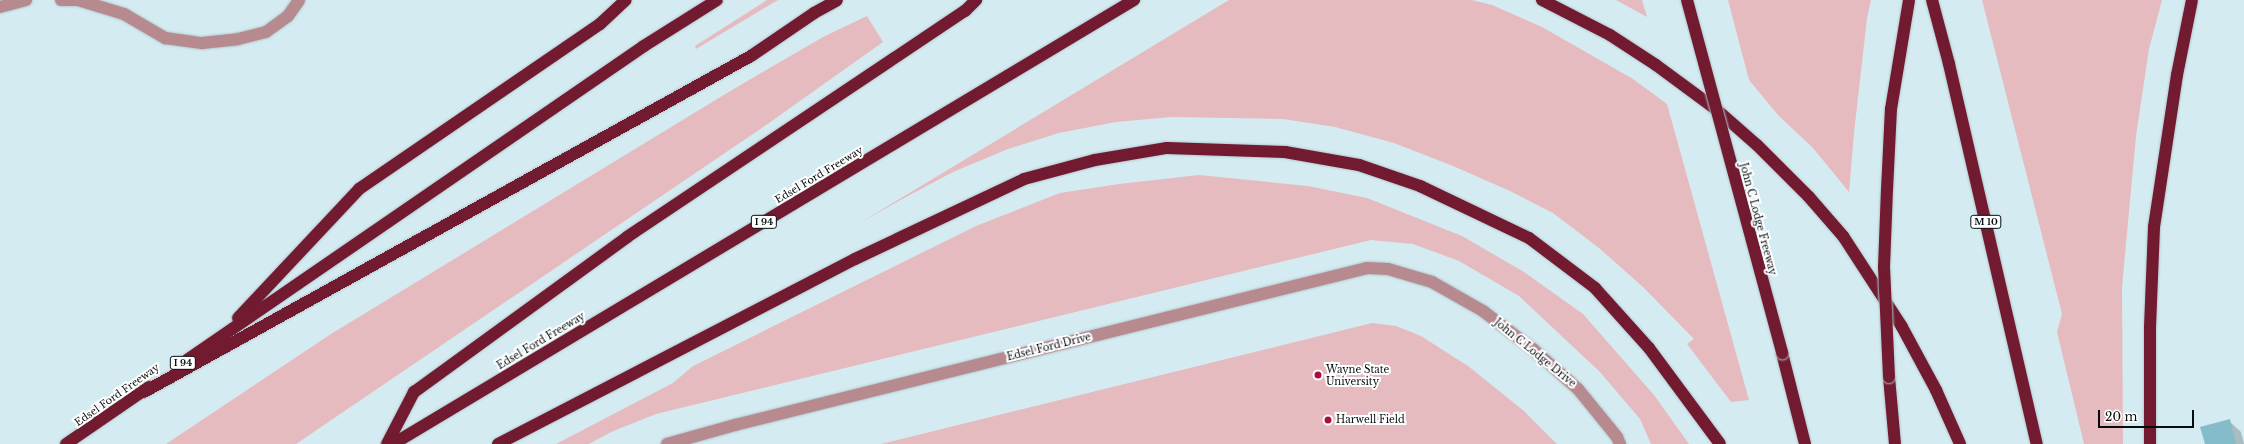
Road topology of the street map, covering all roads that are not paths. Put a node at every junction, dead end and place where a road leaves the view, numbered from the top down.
1 (26, 0) edge
2 (62, 0) edge
3 (78, 0) edge
4 (299, 0) edge
5 (626, 0) edge
6 (717, 0) edge
7 (837, 0) edge
8 (976, 0) edge
9 (1134, 0) edge
10 (1542, 0) edge
11 (1687, 0) edge
12 (1910, 0) edge
13 (1932, 0) edge
14 (2192, 0) edge
15 (0, 7) edge
16 (1432, 282) joint
17 (222, 335) junction
18 (144, 392) junction
19 (66, 444) edge
20 (387, 444) edge
21 (393, 444) edge
22 (498, 444) edge
23 (667, 444) edge
24 (1620, 444) edge
25 (1720, 444) edge
26 (1805, 444) edge
27 (1895, 444) edge
28 (1960, 444) edge
29 (2037, 444) edge
30 (2150, 444) edge

1 - 15 street
2 - 3 street
3 - 4 street
5 - 17 highway
6 - 17 highway, Edsel Ford Freeway / I 94
7 - 18 highway
8 - 20 highway
9 - 21 highway, Edsel Ford Freeway / I 94
10 - 28 highway
11 - 26 highway, John C Lodge Freeway, bridge
12 - 27 highway, bridge
13 - 29 highway, M 10
14 - 30 highway
16 - 23 street, Edsel Ford Drive
16 - 24 street, John C Lodge Drive
17 - 18 highway, Edsel Ford Freeway / I 94
18 - 19 highway, Edsel Ford Freeway / I 94
22 - 25 highway

